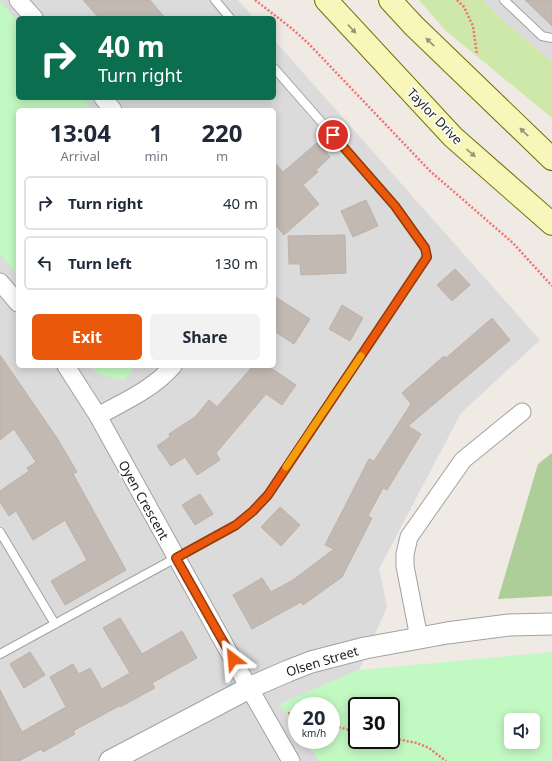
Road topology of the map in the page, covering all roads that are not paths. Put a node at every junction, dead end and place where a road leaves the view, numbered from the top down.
1 (18, 0) edge
2 (215, 0) edge
3 (326, 0) edge
4 (390, 0) edge
5 (504, 0) edge
6 (32, 16) edge
7 (228, 16) edge
8 (552, 38) edge
9 (276, 70) edge
10 (105, 100) edge
11 (111, 108) edge
12 (552, 159) edge
13 (552, 224) edge
14 (0, 282) edge
15 (16, 301) edge
16 (67, 368) edge
17 (171, 368) edge
18 (522, 412) dead end
19 (98, 416) junction
20 (0, 532) edge
21 (176, 558) junction
22 (55, 624) junction
23 (552, 624) edge
24 (419, 638) junction
25 (0, 654) edge
26 (249, 688) junction
27 (110, 761) edge
28 (292, 761) edge

1 - 6 street
2 - 7 lane
3 -> 13 main road, Taylor Drive
12 -> 4 main road
5 - 8 lane
9 - 21 lane
10 - 11 street
14 - 15 street
16 - 19 street, Oyen Crescent
17 - 19 street
18 - 24 street
19 - 21 street, Oyen Crescent
20 - 22 lane
21 - 22 lane
21 - 26 street, Oyen Crescent
22 - 25 lane
23 - 24 street, Olsen Street
24 - 26 street, Olsen Street
26 - 27 street, Olsen Street
26 - 28 street, Oyen Crescent

